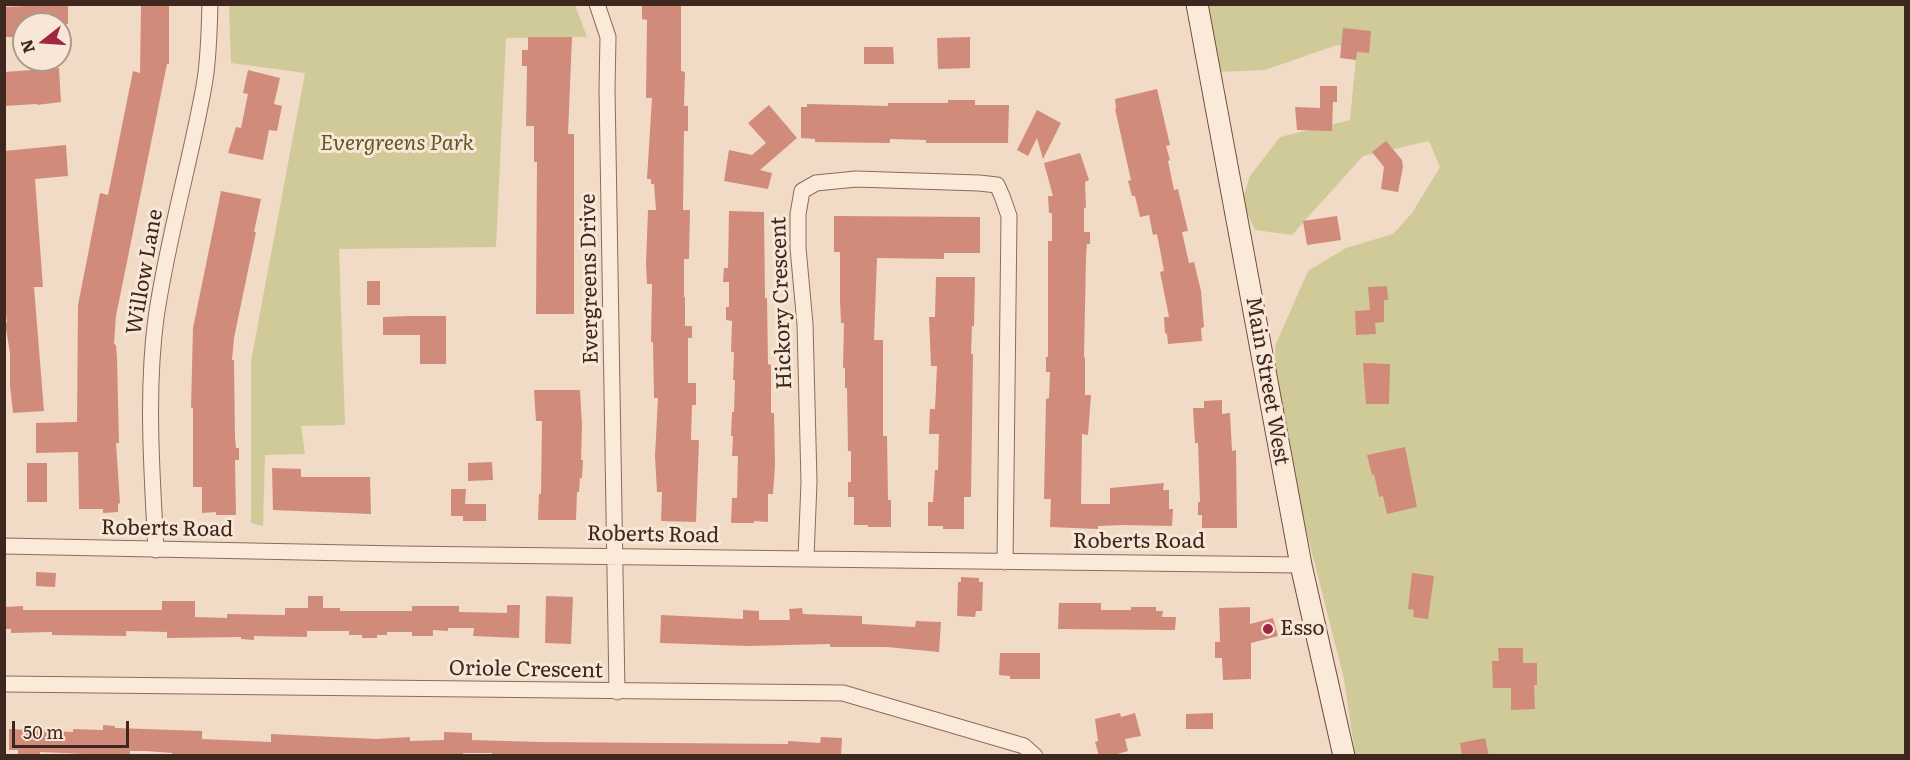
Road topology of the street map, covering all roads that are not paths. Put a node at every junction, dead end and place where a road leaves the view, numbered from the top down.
1 (210, 4) edge
2 (597, 4) edge
3 (1197, 4) edge
4 (4, 546) edge
5 (156, 550) junction
6 (615, 555) junction
7 (806, 558) junction
8 (1005, 562) junction
9 (1301, 565) junction
10 (4, 684) edge
11 (618, 692) junction
12 (1035, 756) edge
13 (1344, 756) edge

1 - 5 street, Willow Lane
2 - 6 street, Evergreens Drive
3 - 9 main road, Main Street West
4 - 5 street, Roberts Road
5 - 6 street, Roberts Road
6 - 7 street, Roberts Road
6 - 11 street, Evergreens Drive
7 - 8 street, Roberts Road
7 - 8 street, Hickory Crescent
8 - 9 street, Roberts Road
9 - 13 main road, Main Street West
10 - 11 street, Oriole Crescent
11 - 12 street, Oriole Crescent

